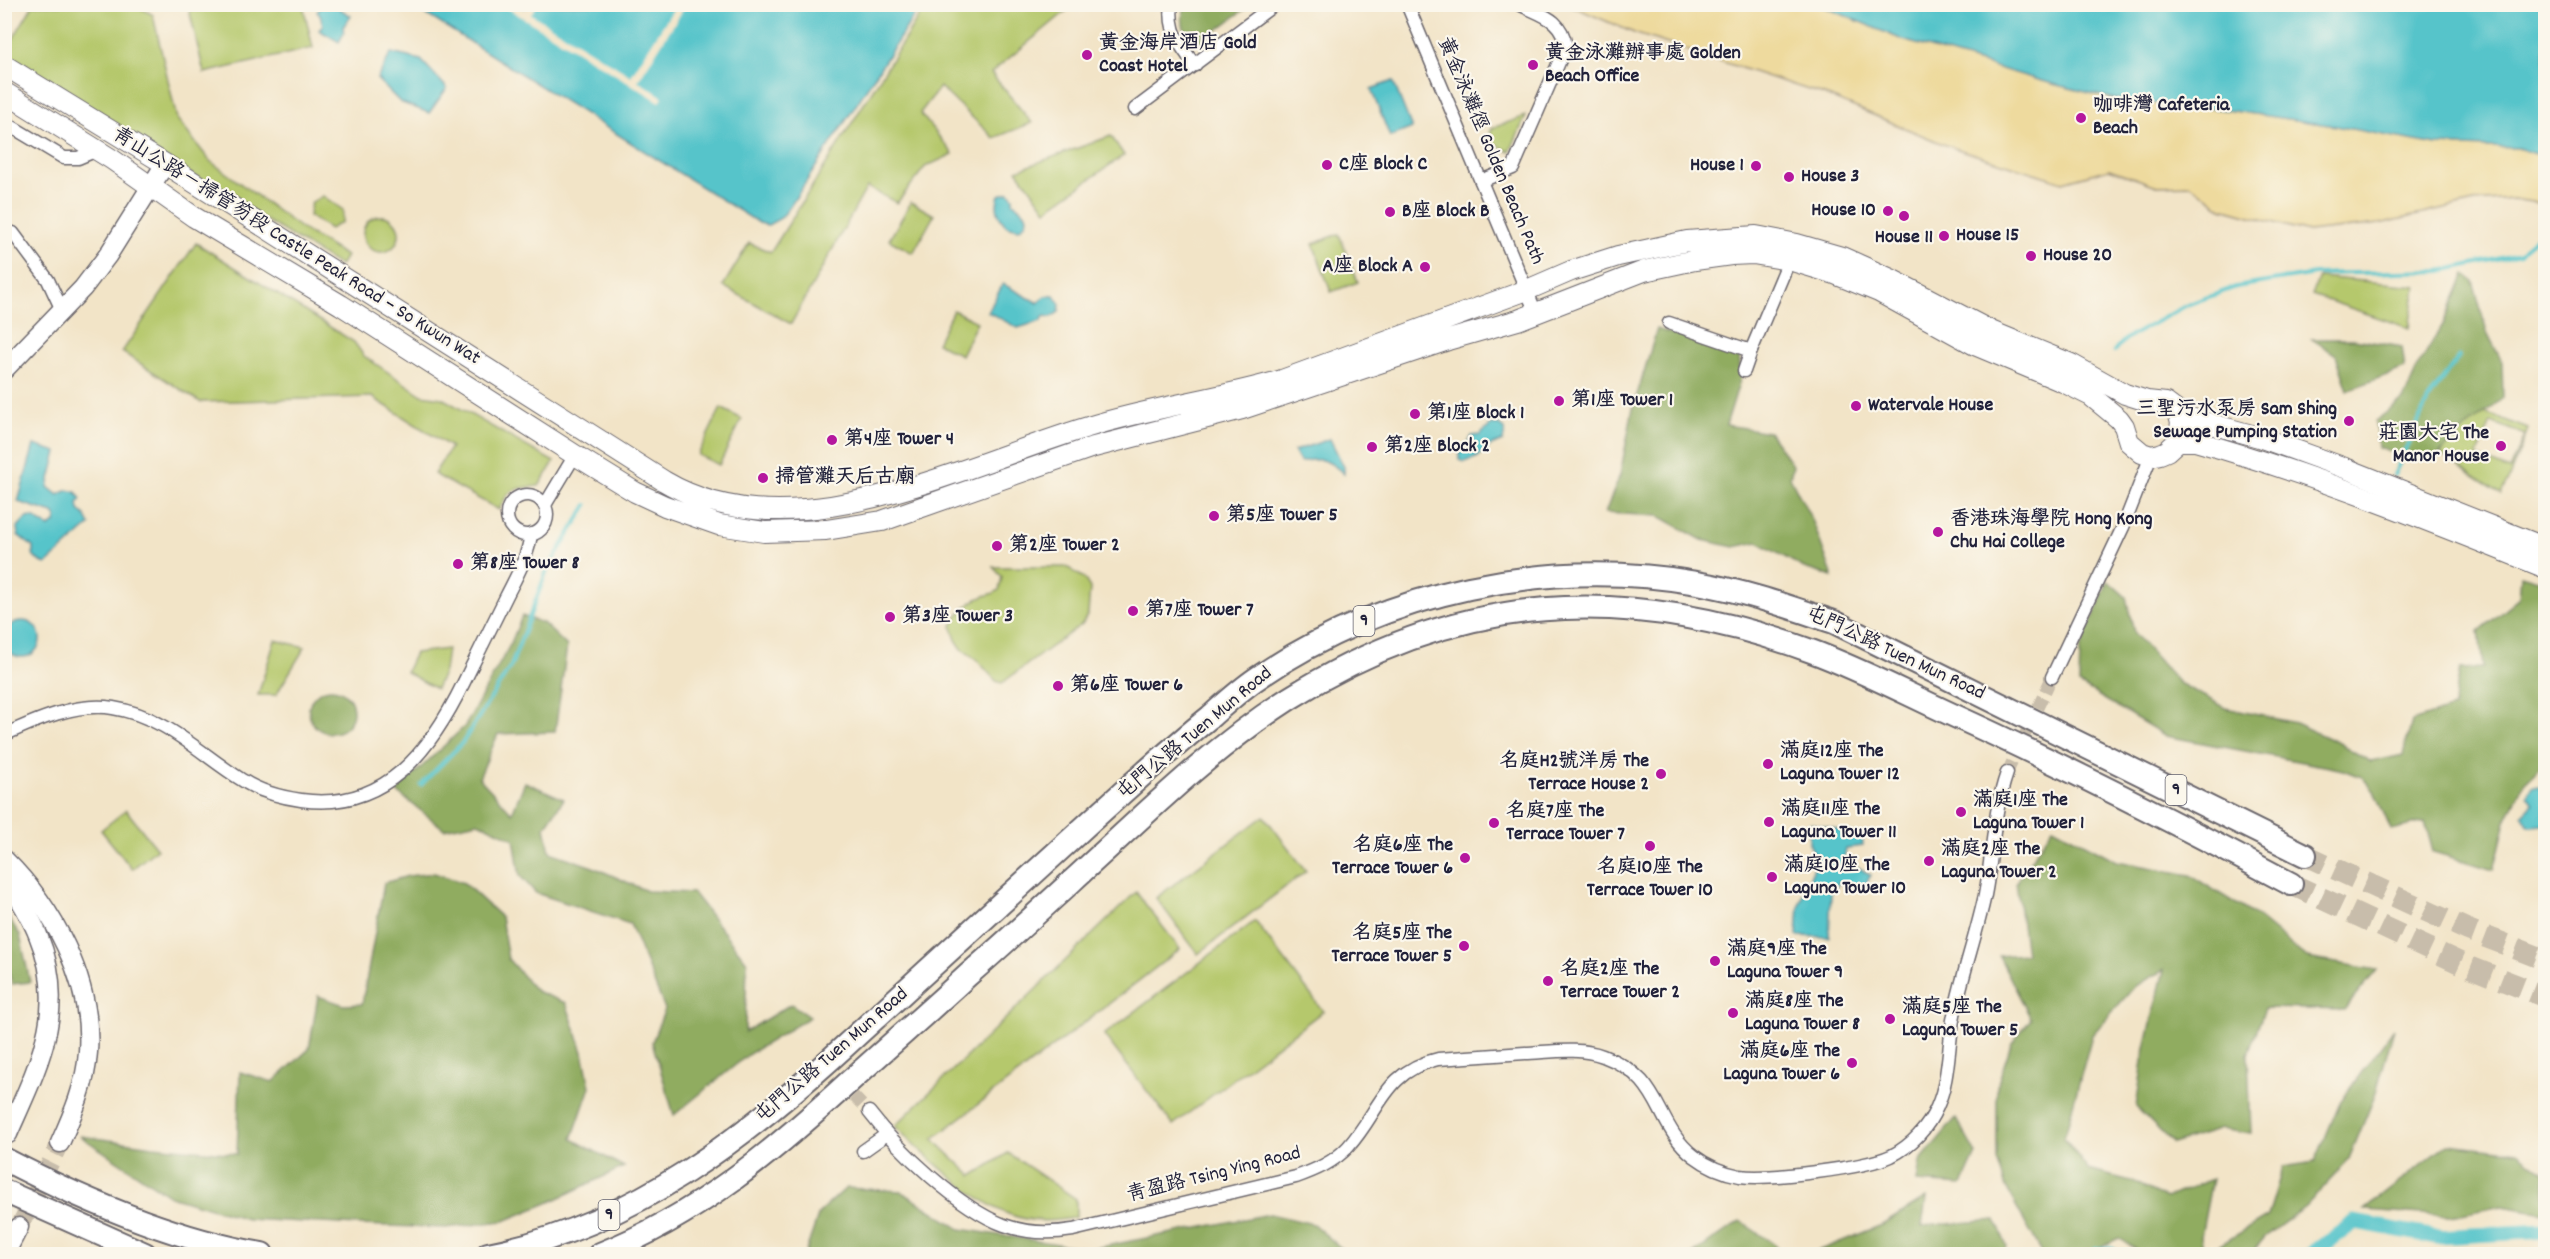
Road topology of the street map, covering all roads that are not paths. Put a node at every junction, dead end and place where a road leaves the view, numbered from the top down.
1 (1172, 4) edge
2 (1275, 4) edge
3 (1407, 4) edge
4 (1519, 4) edge
5 (4, 65) edge
6 (1195, 65) junction
7 (4, 92) edge
8 (1135, 109) dead end
9 (4, 122) edge
10 (97, 150) junction
11 (165, 164) junction
12 (1481, 181) junction
13 (150, 187) junction
14 (13, 233) dead end
15 (1793, 252) junction
16 (1532, 302) junction
17 (62, 310) junction
18 (1669, 323) dead end
19 (1751, 351) junction
20 (4, 370) edge
21 (1744, 371) dead end
22 (2147, 401) junction
23 (2179, 415) junction
24 (2124, 426) junction
25 (2178, 441) junction
26 (575, 455) junction
27 (2151, 456) junction
28 (545, 505) junction
29 (531, 534) junction
30 (2546, 548) edge
31 (2546, 568) edge
32 (2052, 677) tunnel mouth
33 (4, 735) edge
34 (2007, 773) tunnel mouth
35 (2305, 855) tunnel mouth
36 (4, 859) edge
37 (4, 874) edge
38 (2291, 884) tunnel mouth
39 (869, 1112) tunnel mouth
40 (8, 1134) dead end
41 (887, 1134) junction
42 (60, 1143) tunnel mouth
43 (862, 1151) dead end
44 (4, 1159) edge
45 (4, 1191) edge
46 (19, 1227) tunnel mouth
47 (5, 1254) edge
48 (145, 1254) edge
49 (262, 1254) edge
50 (488, 1254) edge
51 (600, 1254) edge

1 - 6 street
2 - 6 street
3 - 12 street, 黃金泳灘徑 Golden Beach Path
4 - 12 street
5 - 11 main road, 青山公路－掃管笏段 Castle Peak Road – So Kwun Wat
6 - 8 street
7 - 10 main road, 青山公路－掃管笏段 Castle Peak Road – So Kwun Wat
9 - 10 street
10 - 13 main road, 青山公路－掃管笏段 Castle Peak Road – So Kwun Wat
11 - 13 street
11 - 16 main road, 青山公路－掃管笏段 Castle Peak Road – So Kwun Wat
12 - 16 street, 黃金泳灘徑 Golden Beach Path
13 - 17 street
13 - 26 main road, 青山公路－掃管笏段 Castle Peak Road – So Kwun Wat
14 - 17 street
15 - 16 main road
15 - 16 main road
15 - 19 street
15 - 22 main road
15 - 24 main road
16 - 26 main road, 青山公路－掃管笏段 Castle Peak Road – So Kwun Wat
17 - 20 street
18 - 19 street
19 - 21 street
22 - 23 main road
22 - 24 main road
23 - 25 main road
23 - 30 main road
24 - 27 main road
25 - 27 main road
25 - 31 main road
26 - 28 street
27 - 32 street
28 - 29 street
28 - 29 street
29 - 33 street
34 - 41 street, 青盈路 Tsing Ying Road
35 - 50 highway, 屯門公路 Tuen Mun Road / 9
36 - 42 street
37 - 40 street
38 - 51 highway, 屯門公路 Tuen Mun Road / 9
39 - 41 street, 青盈路 Tsing Ying Road
41 - 43 street
44 - 49 highway
45 - 48 highway
46 - 47 street

